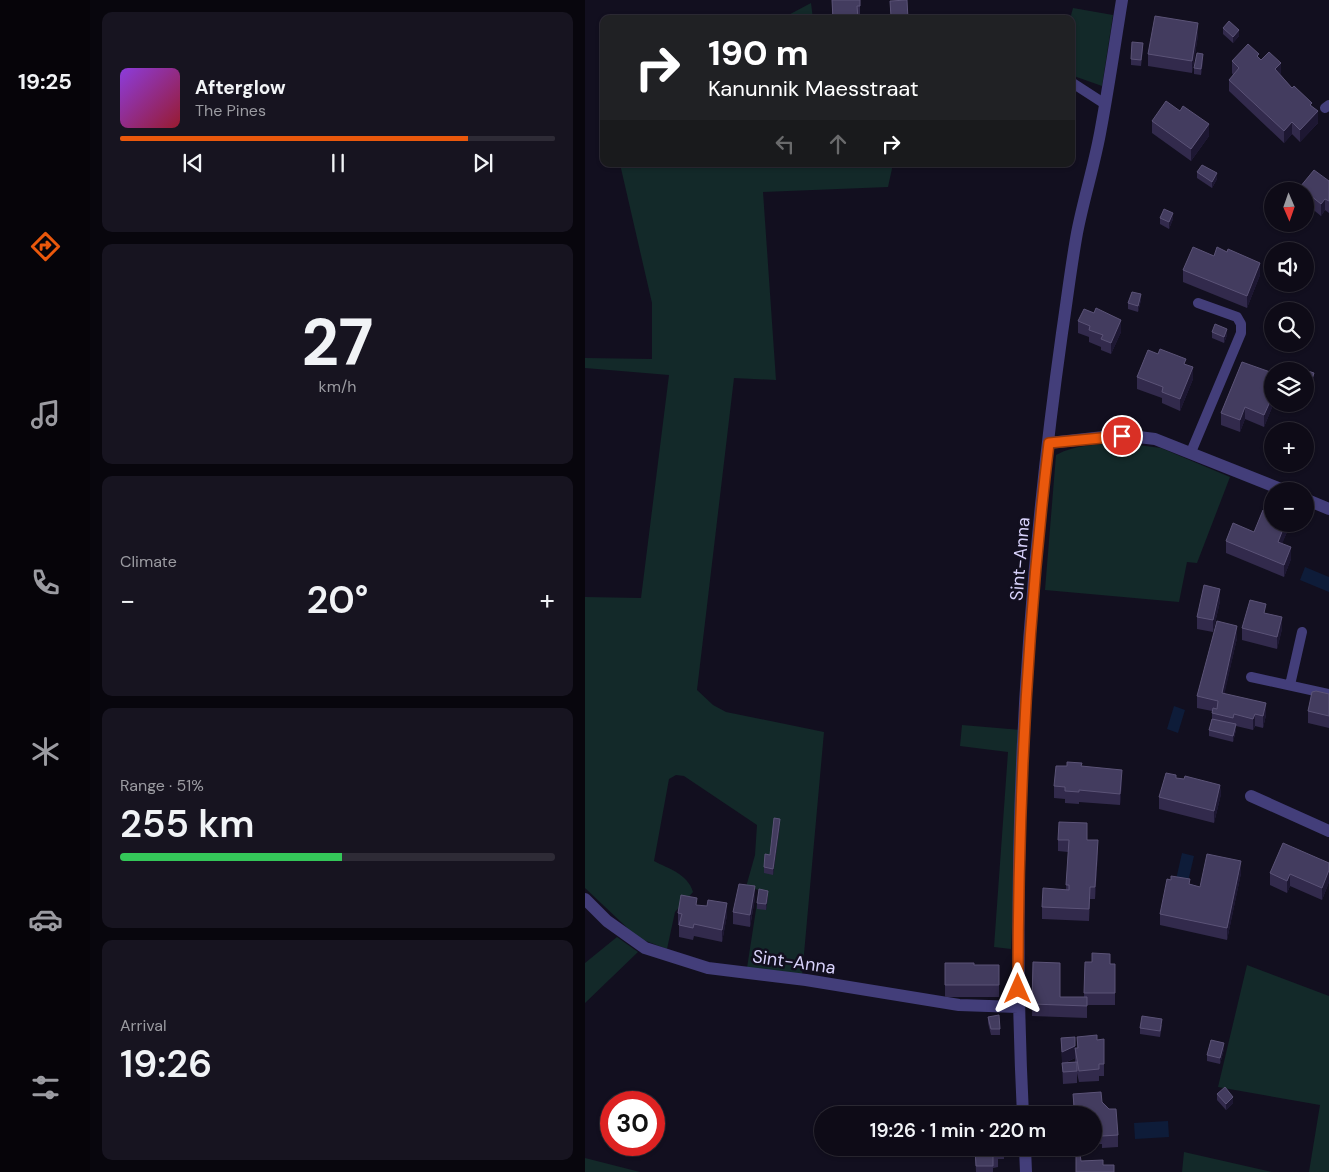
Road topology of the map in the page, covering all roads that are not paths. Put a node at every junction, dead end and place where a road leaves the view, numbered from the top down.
1 (1122, 0) edge
2 (1075, 85) edge
3 (1105, 104) junction
4 (1198, 303) dead end
5 (1049, 443) junction
6 (1191, 452) junction
7 (1264, 482) edge
8 (1314, 503) edge
9 (1329, 509) edge
10 (1302, 632) dead end
11 (1251, 677) dead end
12 (1290, 685) junction
13 (1329, 694) edge
14 (1251, 796) dead end
15 (1329, 829) edge
16 (585, 898) edge
17 (1018, 1007) junction
18 (1023, 1106) edge
19 (1025, 1156) edge
20 (1026, 1172) edge

1 - 3 street, Sint-Anna
2 - 3 lane
3 - 5 street, Sint-Anna
4 - 6 lane
5 - 6 street
5 - 17 street, Sint-Anna
6 - 7 street
8 - 9 street
10 - 12 lane
11 - 12 lane
12 - 13 lane
14 - 15 street
16 - 17 street, Sint-Anna
17 - 18 street, Sint-Anna
19 - 20 street

